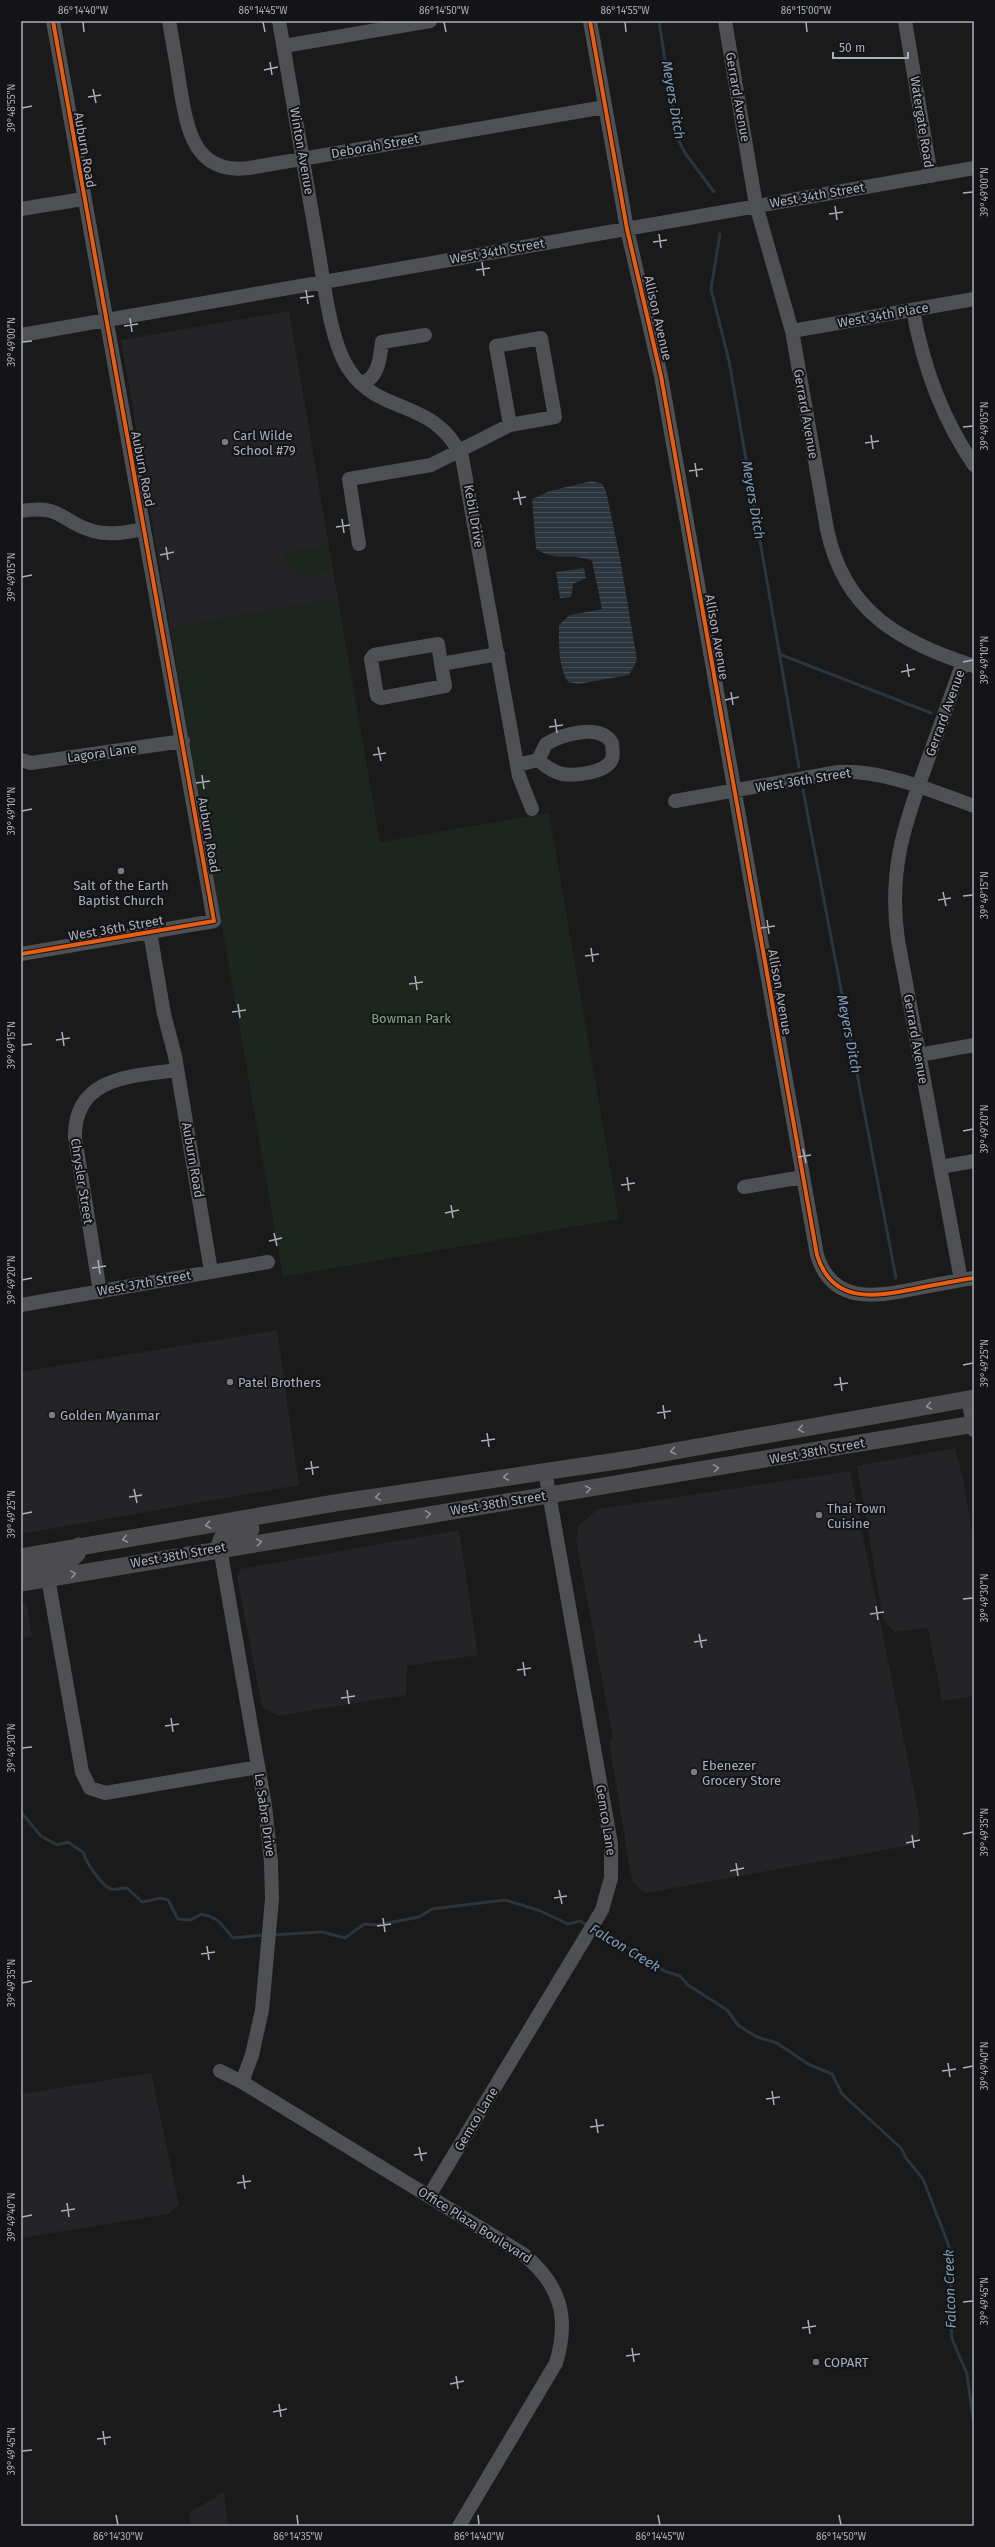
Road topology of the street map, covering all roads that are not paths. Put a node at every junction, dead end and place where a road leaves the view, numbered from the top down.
1 (53, 21) edge
2 (169, 21) edge
3 (279, 21) edge
4 (430, 21) edge
5 (590, 21) edge
6 (725, 21) edge
7 (905, 21) edge
8 (284, 46) junction
9 (605, 107) junction
10 (303, 159) junction
11 (974, 168) edge
12 (931, 176) junction
13 (83, 199) junction
14 (756, 206) junction
15 (21, 209) edge
16 (627, 229) junction
17 (324, 282) junction
18 (974, 299) edge
19 (913, 310) junction
20 (104, 320) junction
21 (792, 331) junction
22 (21, 335) edge
23 (425, 335) dead end
24 (360, 383) junction
25 (510, 425) junction
26 (459, 451) junction
27 (974, 465) edge
28 (21, 511) edge
29 (144, 529) junction
30 (359, 544) dead end
31 (498, 654) junction
32 (442, 664) junction
33 (968, 664) edge
34 (183, 741) junction
35 (21, 760) edge
36 (538, 760) junction
37 (517, 765) junction
38 (918, 787) junction
39 (734, 790) junction
40 (676, 801) dead end
41 (974, 806) edge
42 (532, 809) dead end
43 (214, 921) joint
44 (150, 932) junction
45 (21, 954) edge
46 (974, 1045) edge
47 (919, 1055) junction
48 (177, 1070) junction
49 (974, 1161) edge
50 (940, 1167) junction
51 (803, 1177) junction
52 (744, 1187) dead end
53 (268, 1262) dead end
54 (211, 1271) junction
55 (967, 1279) edge
56 (100, 1292) junction
57 (21, 1305) edge
58 (971, 1399) edge
59 (974, 1426) edge
60 (545, 1471) junction
61 (549, 1495) junction
62 (335, 1504) junction
63 (79, 1546) junction
64 (220, 1548) junction
65 (21, 1557) edge
66 (21, 1571) edge
67 (48, 1578) junction
68 (21, 1582) edge
69 (258, 1767) junction
70 (220, 2071) dead end
71 (242, 2082) junction
72 (429, 2196) junction
73 (459, 2526) edge

1 - 13 street, Auburn Road
2 - 10 street, Deborah Street
3 - 8 street, Winton Avenue
4 - 8 street
5 - 9 street, Allison Avenue
6 - 14 street, Gerrard Avenue
7 - 12 street, Watergate Road
8 - 10 street, Winton Avenue
9 - 10 street, Deborah Street
9 - 16 street, Allison Avenue
10 - 17 street, Winton Avenue
11 - 12 street, West 34th Street
12 - 14 street, West 34th Street
13 - 15 street
13 - 20 street, Auburn Road
14 - 16 street, West 34th Street
14 - 21 street, Gerrard Avenue
16 - 17 street, West 34th Street
16 - 39 street, Allison Avenue
17 - 20 street, West 34th Street
17 - 24 street, Kebil Drive
18 - 19 street, West 34th Place
19 - 21 street, West 34th Place
19 - 27 street
20 - 22 street, West 34th Street
20 - 29 street, Auburn Road
21 - 33 street, Gerrard Avenue
23 - 24 street
24 - 26 street, Kebil Drive
25 - 25 street
25 - 26 street
26 - 30 street
26 - 31 street, Kebil Drive
28 - 29 street
29 - 34 street, Auburn Road
31 - 32 street
31 - 37 street, Kebil Drive
32 - 32 street
33 - 38 street, Gerrard Avenue
34 - 35 street, Lagora Lane
34 - 43 street, Auburn Road
36 - 36 street
36 - 37 street
37 - 42 street, Kebil Drive
38 - 39 street, West 36th Street
38 - 41 street, West 36th Street
38 - 47 street, Gerrard Avenue
39 - 40 street, West 36th Street
39 - 51 street, Allison Avenue
43 - 44 street, West 36th Street
44 - 45 street, West 36th Street
44 - 48 street, Auburn Road
46 - 47 street
47 - 50 street, Gerrard Avenue
48 - 54 street, Auburn Road
48 - 56 street, Chrysler Street
49 - 50 street
50 - 55 street, Gerrard Avenue
51 - 52 street
51 - 55 street, Allison Avenue
53 - 54 street, West 37th Street
54 - 56 street, West 37th Street
56 - 57 street, West 37th Street
58 - 59 street
58 -> 60 main road, West 38th Street
61 -> 59 main road, West 38th Street
60 - 61 street, Gemco Lane
60 -> 62 main road, West 38th Street
64 -> 61 main road, West 38th Street
61 - 72 street, Gemco Lane
62 -> 63 main road, West 38th Street
62 - 64 main road
63 - 65 main road, West 38th Street
63 - 66 main road
67 -> 64 main road, West 38th Street
64 - 69 street, Le Sabre Drive
67 - 68 main road, West 38th Street
67 - 69 street
69 - 71 street, Le Sabre Drive
70 - 71 street, Office Plaza Boulevard
71 - 72 street, Office Plaza Boulevard
72 - 73 street, Office Plaza Boulevard

